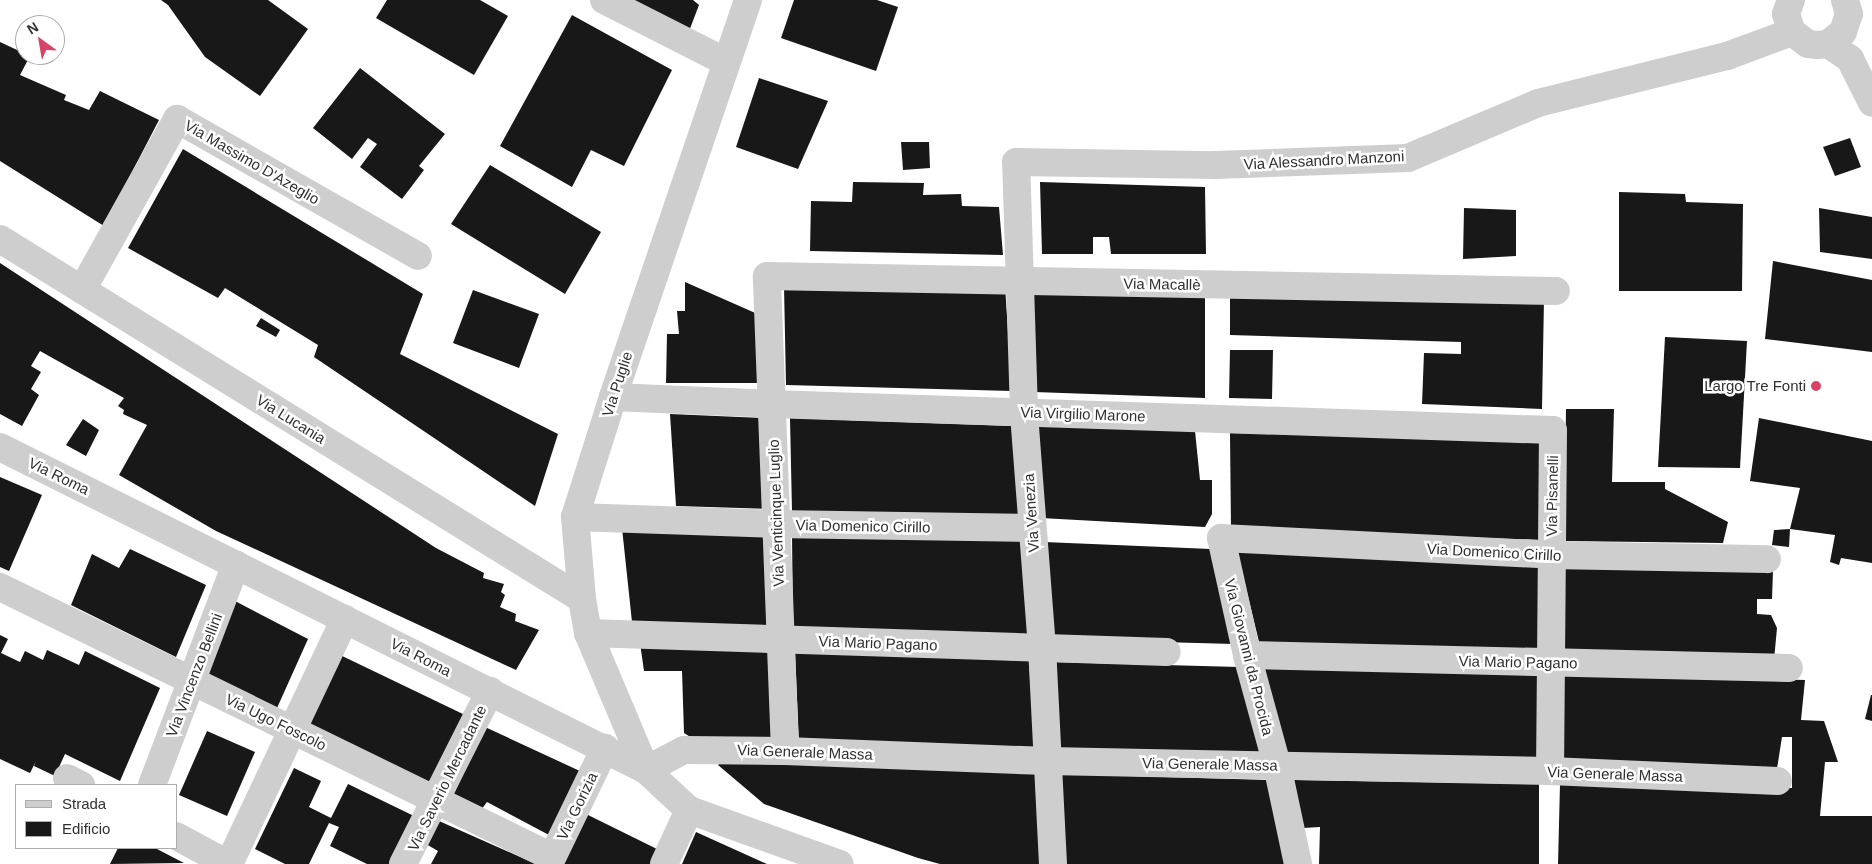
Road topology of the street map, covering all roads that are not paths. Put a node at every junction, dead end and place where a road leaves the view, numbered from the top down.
1 (604, 0) edge
2 (748, 0) edge
3 (1791, 0) edge
4 (1845, 0) edge
5 (1792, 32) junction
6 (1828, 44) junction
7 (726, 62) junction
8 (1872, 102) edge
9 (1016, 162) joint
10 (0, 239) edge
11 (418, 256) dead end
12 (767, 276) joint
13 (1019, 281) junction
14 (82, 290) junction
15 (1556, 291) dead end
16 (612, 397) junction
17 (772, 404) junction
18 (1024, 412) junction
19 (1553, 430) joint
20 (0, 447) edge
21 (575, 517) junction
22 (776, 524) junction
23 (1032, 528) junction
24 (1220, 538) joint
25 (1552, 556) junction
26 (1767, 559) dead end
27 (236, 564) junction
28 (0, 587) edge
29 (582, 599) junction
30 (345, 619) junction
31 (588, 633) junction
32 (780, 639) junction
33 (1042, 648) junction
34 (1167, 652) dead end
35 (1247, 655) junction
36 (1551, 662) junction
37 (1790, 668) dead end
38 (191, 681) junction
39 (490, 691) junction
40 (292, 730) junction
41 (605, 748) junction
42 (784, 751) junction
43 (1048, 761) junction
44 (1277, 764) junction
45 (646, 770) junction
46 (1550, 771) junction
47 (1778, 781) dead end
48 (152, 784) edge
49 (436, 800) junction
50 (689, 810) junction
51 (178, 837) edge
52 (551, 861) edge
53 (229, 864) edge
54 (403, 864) edge
55 (664, 864) edge
56 (840, 864) edge
57 (1053, 864) edge
58 (1298, 864) edge

1 - 7 street
2 - 7 street, Via Puglie
3 - 5 street
4 - 6 street
5 - 6 street
5 - 9 street, Via Alessandro Manzoni
6 - 8 street
7 - 16 street, Via Puglie
9 - 13 street, Via Venezia
10 - 14 street, Via Lucania
11 - 14 street, Via Massimo D'Azeglio
12 - 13 street, Via Macallè
12 - 17 street, Via Venticinque Luglio
13 - 15 street, Via Macallè
13 - 18 street, Via Venezia
14 - 29 street, Via Lucania
16 - 17 street, Via Virgilio Marone
16 - 21 street, Via Puglie
17 - 18 street, Via Virgilio Marone
17 - 22 street, Via Venticinque Luglio
18 - 19 street, Via Virgilio Marone
18 - 23 street, Via Venezia
19 - 25 street, Via Pisanelli
20 - 27 street, Via Roma
21 - 22 street, Via Domenico Cirillo
21 - 29 street, Via Puglie
22 - 23 street, Via Domenico Cirillo
22 - 32 street, Via Venticinque Luglio
23 - 33 street, Via Venezia
24 - 25 street, Via Domenico Cirillo
24 - 35 street, Via Giovanni da Procida
25 - 26 street, Via Domenico Cirillo
25 - 36 street, Via Pisanelli
27 - 30 street, Via Roma
27 - 38 street, Via Vincenzo Bellini
28 - 38 street, Via Ugo Foscolo
29 - 31 street, Via Puglie
30 - 39 street, Via Roma
30 - 40 street
31 - 32 street, Via Mario Pagano
31 - 45 street, Via Puglie
32 - 33 street, Via Mario Pagano
32 - 42 street, Via Venticinque Luglio
33 - 34 street, Via Mario Pagano
33 - 43 street, Via Venezia
35 - 36 street, Via Mario Pagano
35 - 44 street, Via Giovanni da Procida
36 - 37 street, Via Mario Pagano
36 - 46 street, Via Pisanelli
38 - 40 street, Via Ugo Foscolo
38 - 48 street, Via Vincenzo Bellini
39 - 41 street, Via Roma
39 - 49 street, Via Saverio Mercadante
40 - 49 street, Via Ugo Foscolo
40 - 53 street
41 - 45 street, Via Roma
41 - 52 street, Via Gorizia
42 - 43 street, Via Generale Massa
42 - 45 street, Via Generale Massa
43 - 44 street, Via Generale Massa
43 - 57 street, Via Venezia
44 - 46 street, Via Generale Massa
44 - 58 street, Via Giovanni da Procida
45 - 50 street, Via Roma
46 - 47 street, Via Generale Massa
49 - 52 street, Via Ugo Foscolo
49 - 54 street, Via Saverio Mercadante
50 - 55 street
50 - 56 street, Via Roma
51 - 53 street

